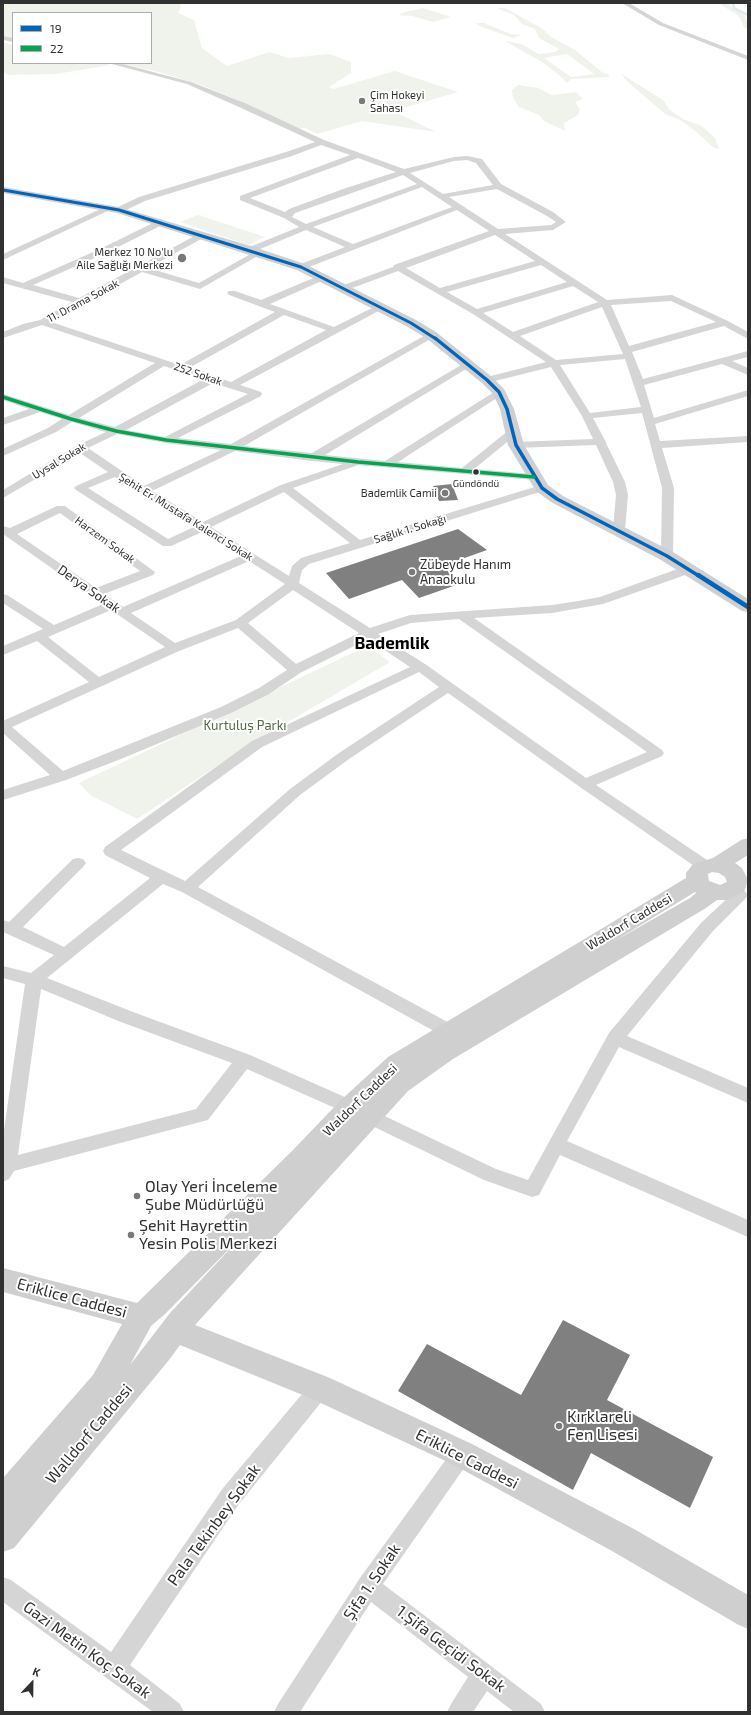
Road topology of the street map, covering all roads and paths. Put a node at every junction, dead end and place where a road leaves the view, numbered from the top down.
1 (625, 3) edge
2 (748, 58) edge
3 (116, 64) edge
4 (321, 142) junction
5 (358, 156) junction
6 (404, 172) junction
7 (424, 184) junction
8 (498, 186) junction
9 (3, 190) edge
10 (443, 196) junction
11 (458, 207) junction
12 (114, 209) junction
13 (287, 216) junction
14 (161, 222) junction
15 (306, 227) junction
16 (495, 232) junction
17 (202, 235) junction
18 (352, 247) junction
19 (3, 249) edge
20 (254, 251) junction
21 (13, 253) junction
22 (3, 257) edge
23 (541, 262) junction
24 (301, 267) junction
25 (397, 267) junction
26 (142, 269) junction
27 (323, 277) junction
28 (3, 280) edge
29 (574, 283) junction
30 (24, 286) junction
31 (344, 288) junction
32 (439, 291) junction
33 (232, 293) dead end
34 (82, 302) junction
35 (605, 303) junction
36 (261, 304) junction
37 (381, 307) junction
38 (284, 311) junction
39 (476, 312) junction
40 (43, 322) junction
41 (725, 323) junction
42 (334, 330) junction
43 (5, 333) edge
44 (431, 335) junction
45 (512, 336) junction
46 (748, 336) edge
47 (628, 353) junction
48 (748, 354) edge
49 (723, 361) junction
50 (163, 362) junction
51 (554, 363) junction
52 (468, 364) junction
53 (181, 368) junction
54 (748, 372) edge
55 (212, 379) junction
56 (486, 380) junction
57 (639, 383) junction
58 (232, 385) junction
59 (499, 392) junction
60 (748, 394) edge
61 (3, 397) edge
62 (39, 409) junction
63 (646, 410) junction
64 (587, 416) junction
65 (71, 419) junction
66 (3, 422) edge
67 (650, 422) junction
68 (116, 430) junction
69 (515, 439) junction
70 (748, 439) edge
71 (166, 440) junction
72 (601, 442) junction
73 (656, 445) junction
74 (80, 448) junction
75 (231, 449) junction
76 (3, 453) edge
77 (312, 458) junction
78 (358, 462) junction
79 (386, 465) junction
80 (464, 471) junction
81 (116, 472) junction
82 (538, 483) junction
83 (285, 487) junction
84 (144, 490) junction
85 (3, 495) edge
86 (202, 528) junction
87 (619, 530) junction
88 (6, 531) edge
89 (359, 545) junction
90 (667, 556) junction
91 (249, 557) junction
92 (687, 570) junction
93 (293, 584) junction
94 (95, 593) junction
95 (3, 598) edge
96 (748, 607) edge
97 (117, 609) junction
98 (463, 616) junction
99 (240, 623) junction
100 (53, 630) junction
101 (369, 633) junction
102 (39, 636) junction
103 (5, 648) edge
104 (174, 648) junction
105 (420, 667) junction
106 (295, 670) junction
107 (98, 683) junction
108 (448, 687) junction
109 (3, 726) edge
110 (61, 777) junction
111 (585, 784) junction
112 (3, 796) edge
113 (748, 845) edge
114 (78, 863) dead end
115 (161, 877) junction
116 (726, 882) edge
117 (188, 888) junction
118 (7, 927) edge
119 (66, 954) junction
120 (3, 972) edge
121 (34, 980) junction
122 (449, 1031) junction
123 (615, 1038) junction
124 (244, 1060) junction
125 (748, 1096) edge
126 (359, 1111) junction
127 (557, 1144) junction
128 (6, 1170) edge
129 (748, 1229) edge
130 (3, 1280) edge
131 (148, 1311) junction
132 (177, 1326) junction
133 (320, 1388) junction
134 (462, 1454) junction
135 (3, 1502) edge
136 (3, 1537) edge
137 (368, 1586) junction
138 (3, 1588) edge
139 (748, 1613) edge
140 (114, 1668) junction
141 (484, 1674) junction
142 (172, 1712) edge
143 (286, 1712) edge
144 (459, 1712) edge
145 (534, 1712) edge

1 - 2 street
3 - 4 street
4 - 5 street
4 - 12 street
5 - 6 street
5 - 13 street
6 - 7 street
6 - 8 street
6 - 13 street
7 - 10 street
7 - 15 street
8 - 10 street
8 - 16 street
9 - 12 street
10 - 11 street
11 - 16 street
11 - 18 street
12 - 14 street
12 - 21 street
13 - 15 street
14 - 17 street
14 - 30 street
15 - 18 street
15 - 20 street
16 - 23 street
16 - 25 street
17 - 20 street
17 - 26 street, 11. Drama Sokak
18 - 24 street
19 - 21 street
20 - 24 street
20 - 26 street
21 - 22 street
23 - 29 street
23 - 32 street
24 - 27 street
25 - 31 street
25 - 32 street
26 - 34 street, 11. Drama Sokak
27 - 31 street
27 - 36 street
28 - 30 street
29 - 35 street
29 - 39 street
30 - 34 street
31 - 37 street
32 - 39 street
33 - 36 street
34 - 40 street, 11. Drama Sokak
35 - 41 street
35 - 45 street
35 - 47 street
36 - 38 street
37 - 42 street
37 - 44 street
38 - 42 street
38 - 53 street
39 - 45 street
40 - 43 street, 11. Drama Sokak
40 - 50 street, 252 Sokak
41 - 46 street
41 - 47 street
42 - 58 street
44 - 52 street
44 - 75 street
45 - 51 street
47 - 51 street
47 - 57 street
48 - 49 street
49 - 54 street
49 - 57 street
50 - 53 street, 252 Sokak
50 - 65 street
51 - 56 street
51 - 64 street
52 - 56 street
52 - 77 street
53 - 55 street, 252 Sokak
55 - 58 street, 252 Sokak
55 - 68 street, Uysal Sokak
56 - 59 street
57 - 63 street
58 - 71 street, 252 Sokak
59 - 69 street
59 - 79 street
60 - 67 street
61 - 62 street
62 - 65 street
62 - 66 street
63 - 64 street
63 - 67 street
64 - 72 street
65 - 68 street
65 - 76 street
67 - 73 street
68 - 71 street
68 - 74 street, Uysal Sokak
69 - 72 street
69 - 80 street
69 - 82 street
70 - 73 street
71 - 75 street
72 - 87 street
73 - 90 street
74 - 81 street, Şehit Er. Mustafa Kalenci Sokak
74 - 85 street, Uysal Sokak
75 - 77 street
75 - 84 street
77 - 78 street
78 - 79 street
78 - 83 street
79 - 80 street
80 - 82 street
81 - 84 street, Şehit Er. Mustafa Kalenci Sokak
81 - 86 street
82 - 87 street
82 - 89 street, Sağlık 1. Sokağı
83 - 86 street
83 - 89 street
84 - 86 street, Şehit Er. Mustafa Kalenci Sokak
86 - 91 street, Şehit Er. Mustafa Kalenci Sokak
87 - 90 street
88 - 94 street, Derya Sokak
88 - 94 street, Harzem Sokak
89 - 93 street, Sağlık 1. Sokağı
90 - 92 street
91 - 93 street, Şehit Er. Mustafa Kalenci Sokak
91 - 97 street
92 - 96 street
92 - 98 street
93 - 99 street
93 - 101 street, Şehit Er. Mustafa Kalenci Sokak
94 - 97 street, Derya Sokak
95 - 100 street
97 - 100 street
97 - 104 street, Derya Sokak
98 - 101 street
98 - 111 street
99 - 104 street
99 - 106 street
100 - 102 street
101 - 105 street, Şehit Er. Mustafa Kalenci Sokak
101 - 106 street
102 - 103 street
102 - 107 street
104 - 107 street
105 - 108 street, Şehit Er. Mustafa Kalenci Sokak
105 - 115 street
106 - 110 street
107 - 109 street
108 - 111 street, Şehit Er. Mustafa Kalenci Sokak
108 - 117 street
109 - 110 street
110 - 112 street
111 - 116 street, Şehit Er. Mustafa Kalenci Sokak
113 - 116 street, Waldorf Caddesi
114 - 118 street
115 - 117 street
115 - 119 street
116 - 122 street, Waldorf Caddesi
116 - 123 street
116 - 126 street, Waldorf Caddesi
117 - 122 street
118 - 119 street
119 - 121 street
120 - 121 street
121 - 124 street
121 - 128 street
122 - 126 street, Waldorf Caddesi
123 - 125 street
123 - 127 street
124 - 126 street
124 - 128 street
126 - 127 street
126 - 131 street, Waldorf Caddesi
126 - 132 street, Waldorf Caddesi
127 - 129 street
130 - 131 street, Eriklice Caddesi
131 - 132 street
131 - 135 street, Walldorf Caddesi
132 - 133 street, Eriklice Caddesi
132 - 136 street, Walldorf Caddesi
133 - 134 street, Eriklice Caddesi
133 - 140 street, Pala Tekinbey Sokak
134 - 137 street, Şifa 1. Sokak
134 - 139 street, Eriklice Caddesi
137 - 141 street, 1.Şifa Geçidi Sokak
137 - 143 street, Şifa 1. Sokak
138 - 140 street, Gazi Metin Koç Sokak
140 - 142 street, Gazi Metin Koç Sokak
141 - 144 street
141 - 145 street, 1.Şifa Geçidi Sokak

